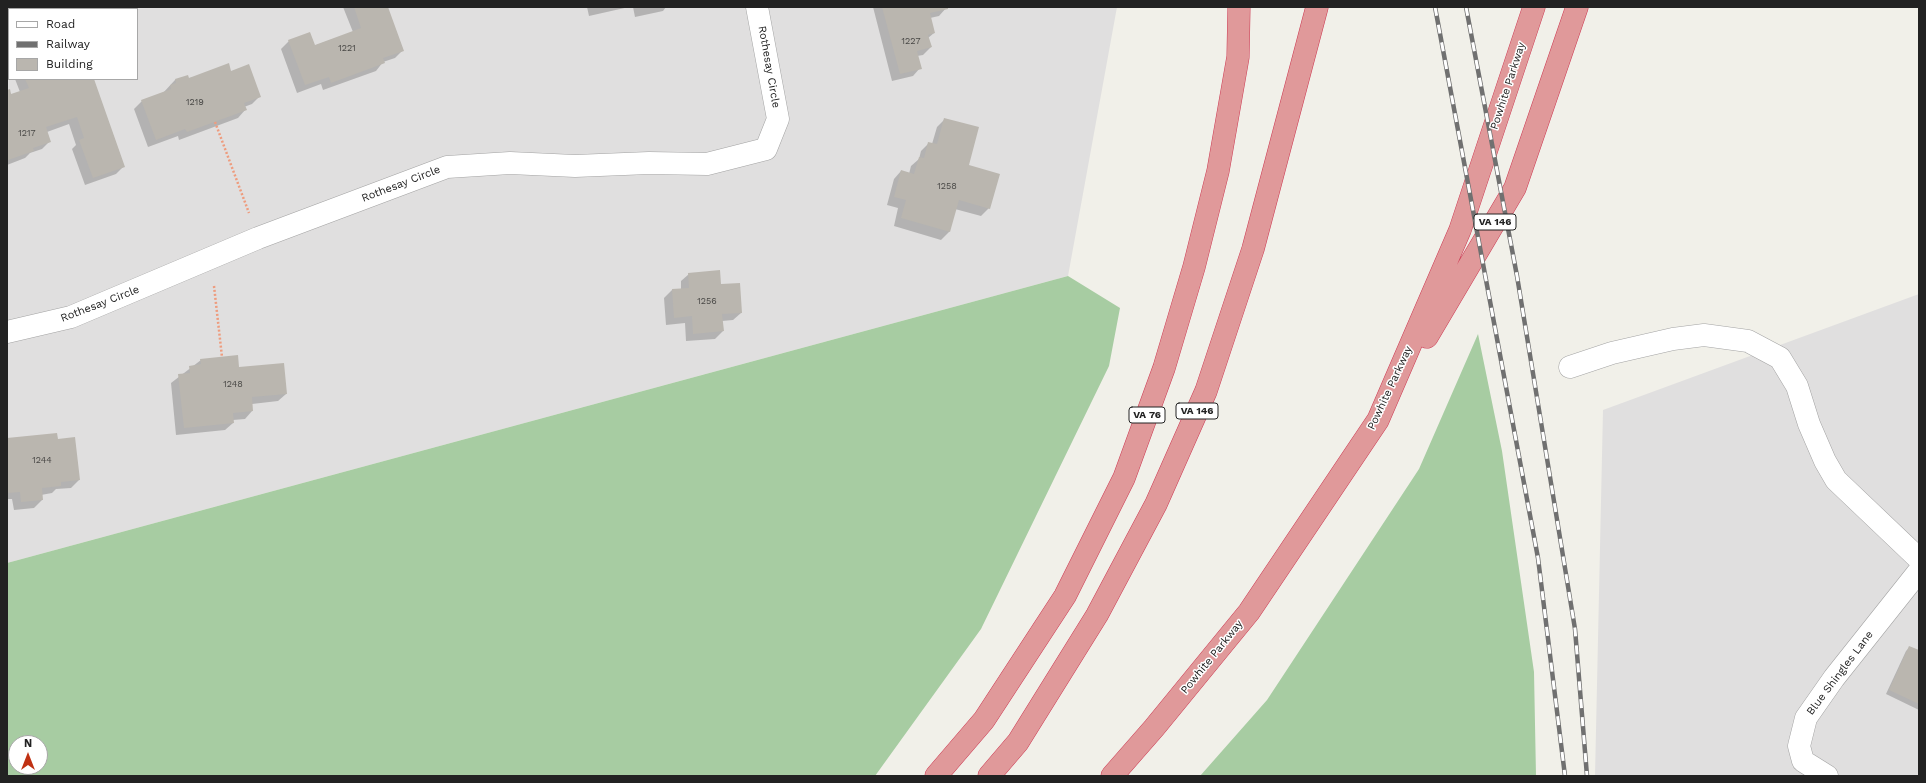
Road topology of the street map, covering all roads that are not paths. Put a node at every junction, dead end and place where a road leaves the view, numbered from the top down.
1 (757, 7) edge
2 (1239, 7) edge
3 (1317, 7) edge
4 (1534, 7) edge
5 (1577, 7) edge
6 (7, 332) edge
7 (1570, 367) dead end
8 (1378, 420) junction
9 (1919, 559) edge
10 (1919, 571) edge
11 (936, 776) edge
12 (989, 776) edge
13 (1112, 776) edge
14 (1827, 776) edge

1 - 6 street, Rothesay Circle
2 - 11 highway, VA 76
3 - 12 highway, VA 146
4 - 8 highway, Powhite Parkway
5 - 8 highway, VA 146
7 - 9 street
8 - 13 highway, Powhite Parkway
10 - 14 street, Blue Shingles Lane

